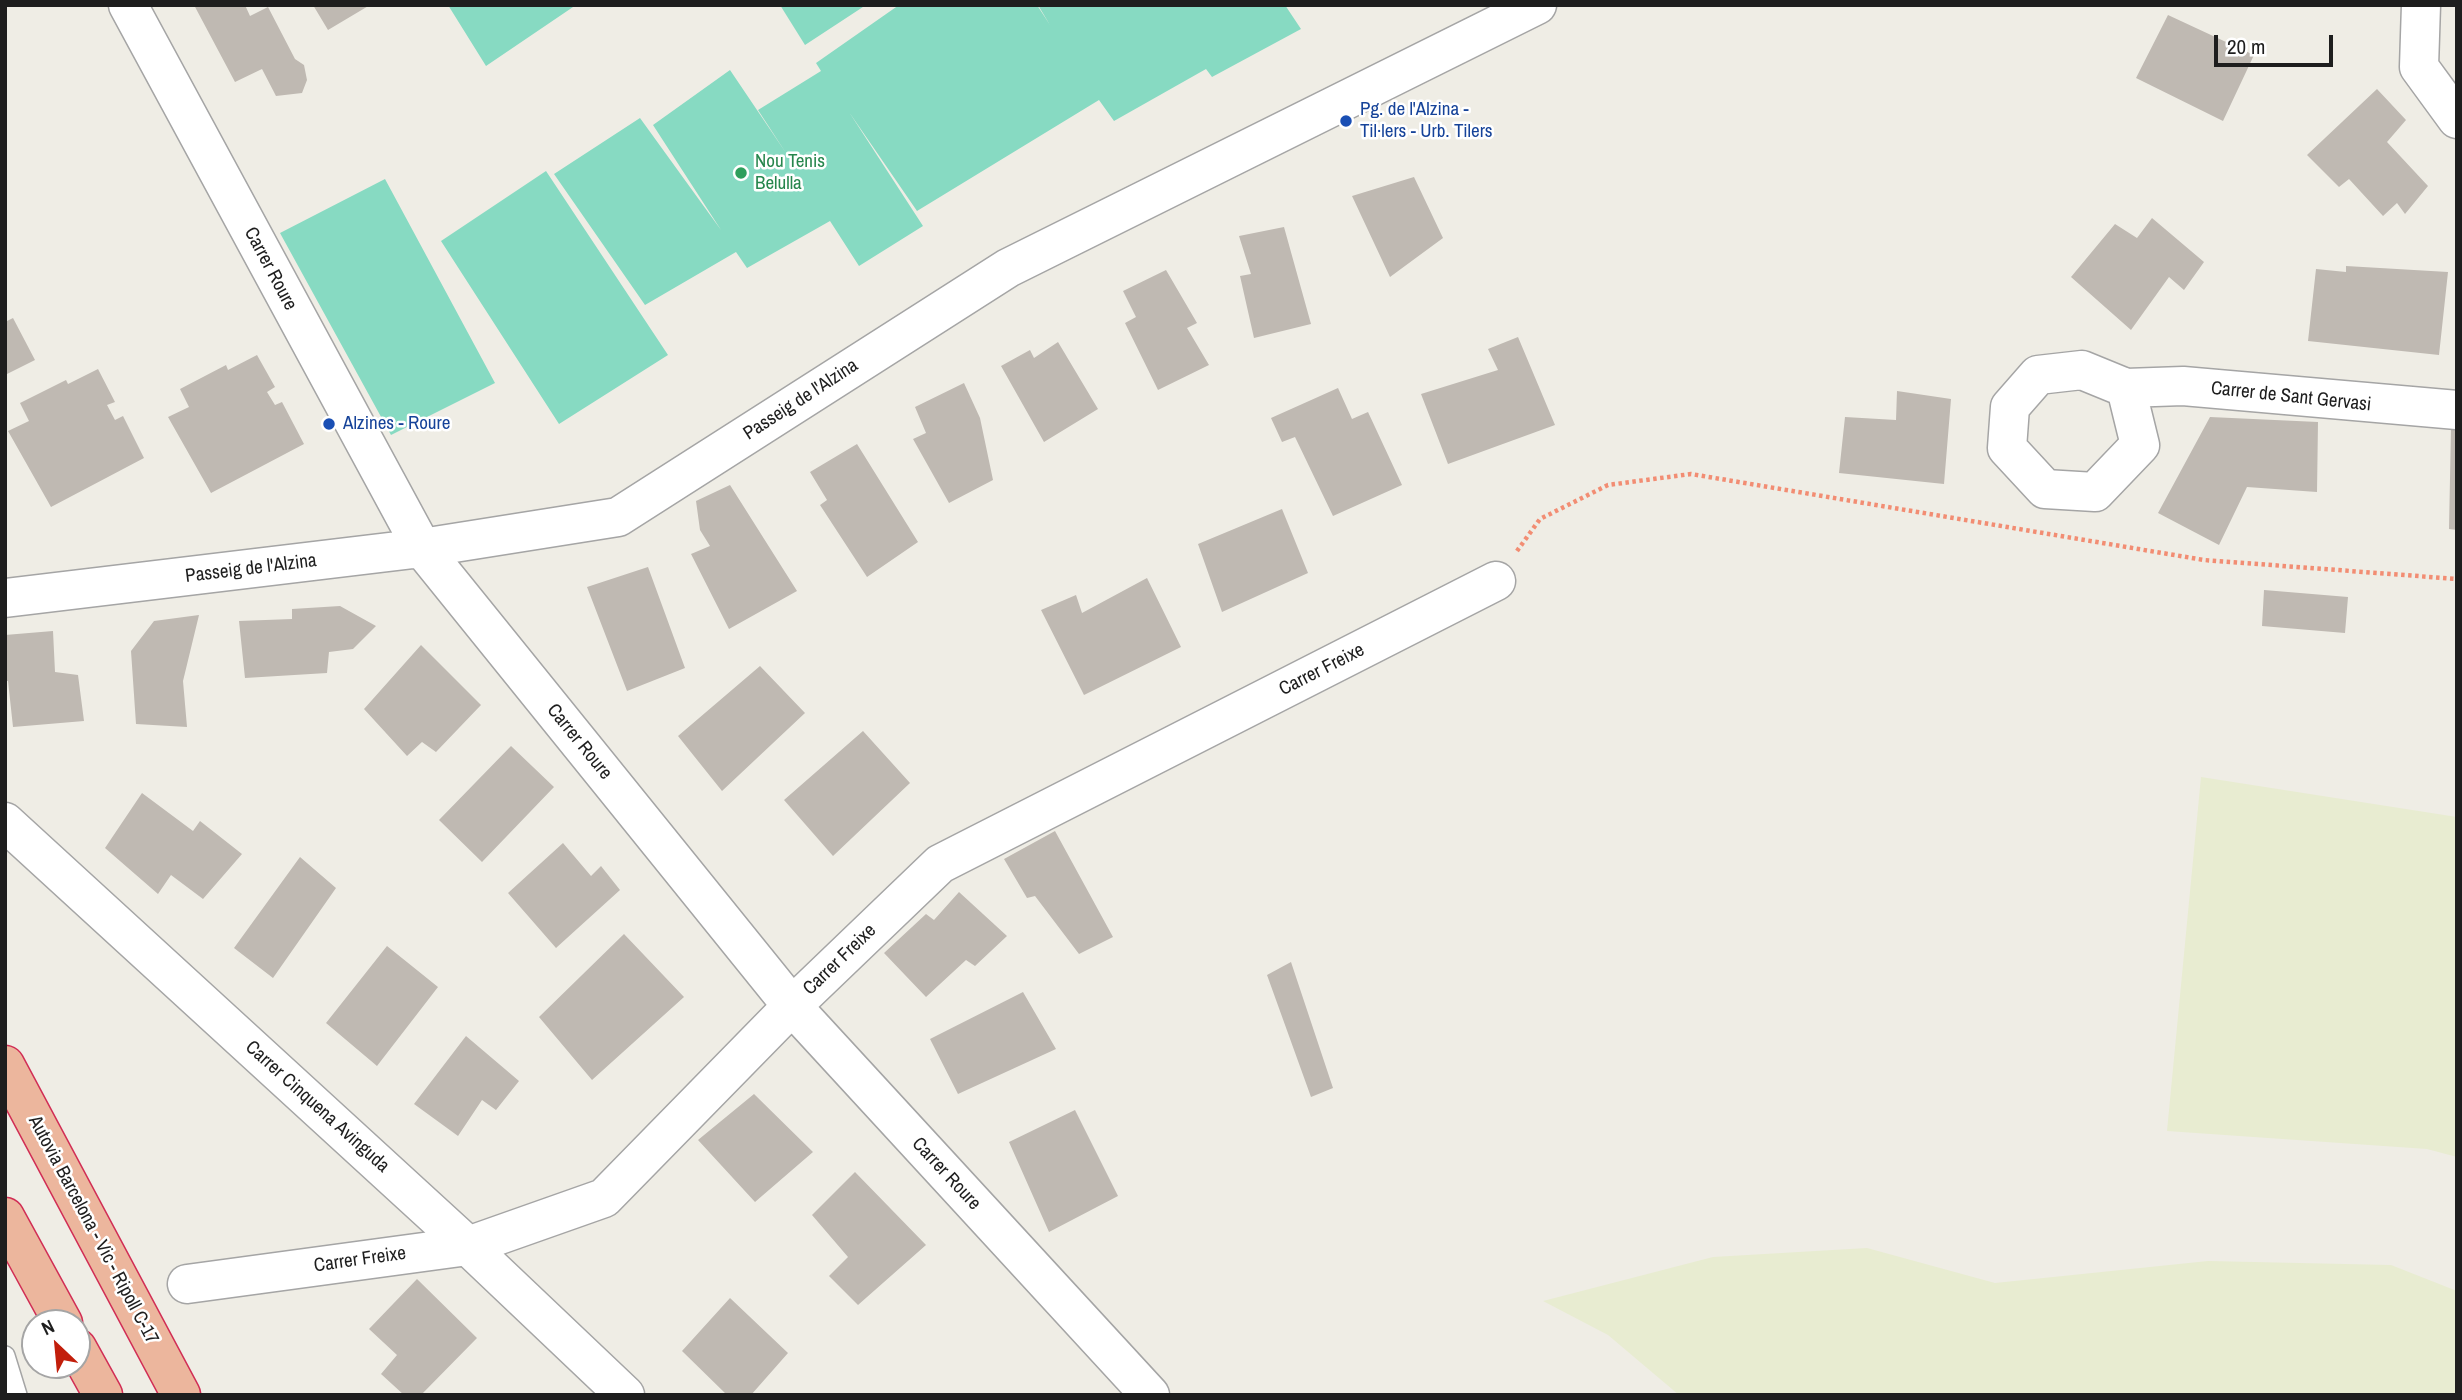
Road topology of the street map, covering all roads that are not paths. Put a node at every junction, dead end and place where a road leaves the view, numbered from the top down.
1 (128, 5) edge
2 (1537, 5) edge
3 (2421, 5) edge
4 (2457, 119) edge
5 (2126, 388) dead end
6 (2457, 410) edge
7 (422, 548) junction
8 (1496, 581) road end
9 (5, 598) edge
10 (5, 822) edge
11 (792, 1006) junction
12 (5, 1065) edge
13 (5, 1217) edge
14 (468, 1246) junction
15 (187, 1284) dead end
16 (55, 1309) edge
17 (5, 1356) edge
18 (91, 1373) edge
19 (17, 1395) edge
20 (103, 1395) edge
21 (181, 1395) edge
22 (625, 1395) edge
23 (1150, 1395) edge

1 - 7 street, Carrer Roure
2 - 7 street, Passeig de l'Alzina
3 - 4 street
5 - 6 street, Carrer de Sant Gervasi
7 - 9 street, Passeig de l'Alzina
7 - 11 street, Carrer Roure
8 - 11 street, Carrer Freixe
10 - 14 street, Carrer Cinquena Avinguda
11 - 14 street, Carrer Freixe
11 - 23 street, Carrer Roure
12 - 21 highway, Autovia Barcelona - Vic - Ripoll C-17
13 - 16 highway
14 - 15 street, Carrer Freixe
14 - 22 street, Carrer Cinquena Avinguda
17 - 19 lane
18 - 20 highway

